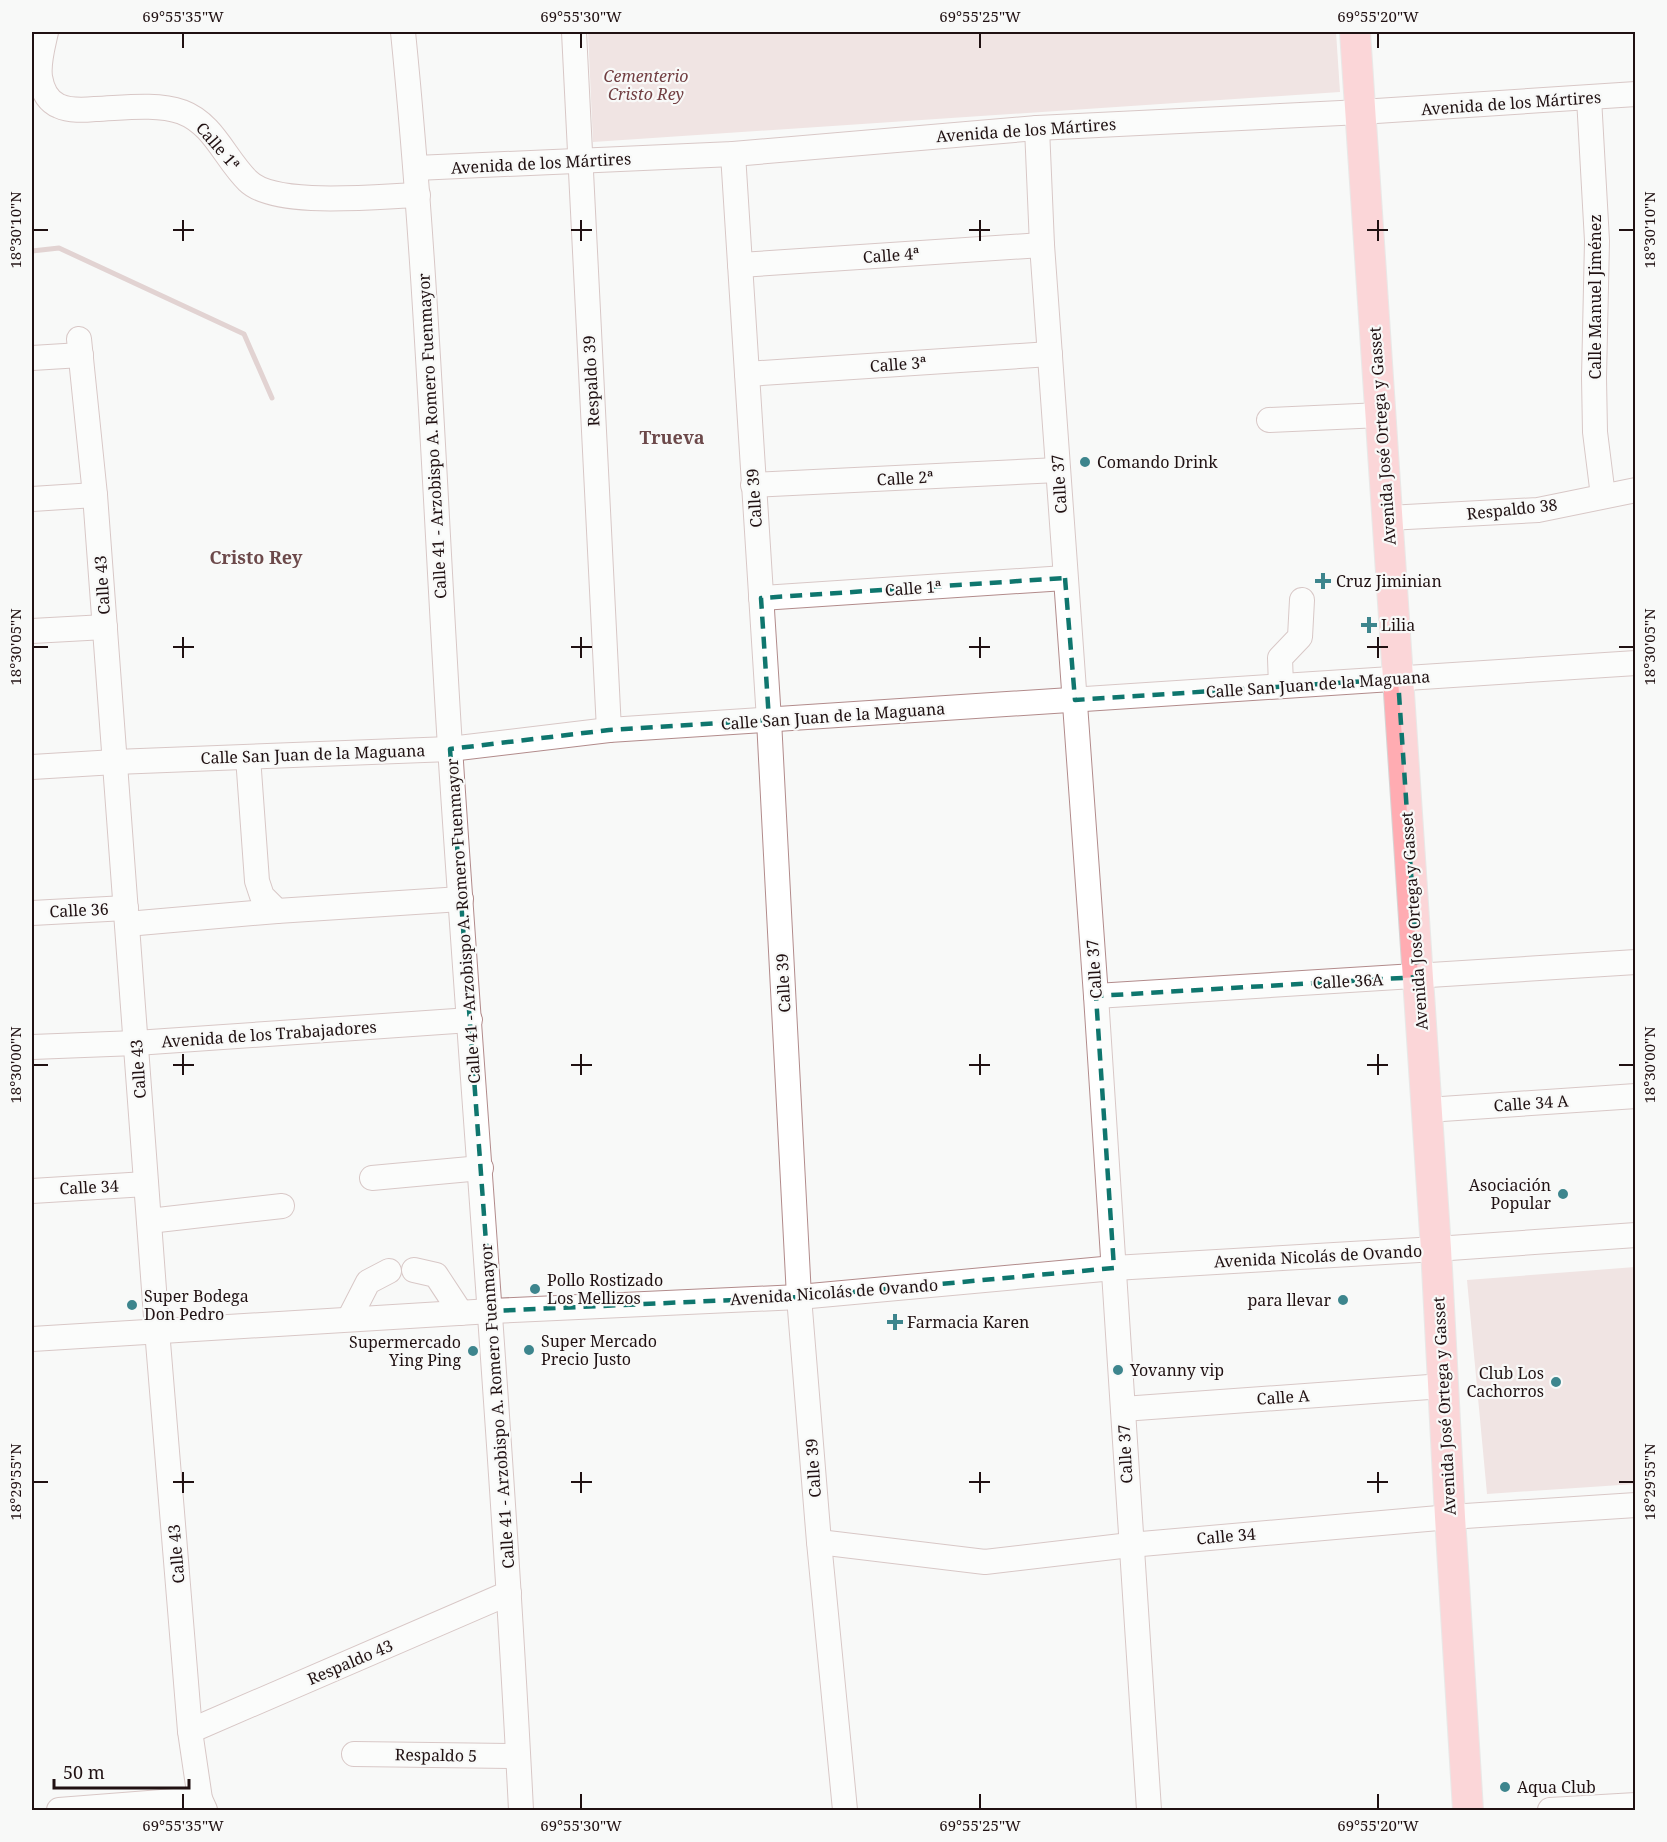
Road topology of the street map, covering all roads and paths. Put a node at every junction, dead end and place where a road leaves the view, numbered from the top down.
1 (46, 32) edge
2 (403, 32) edge
3 (574, 32) edge
4 (1355, 32) edge
5 (1635, 94) edge
6 (1589, 98) junction
7 (1361, 112) junction
8 (1037, 128) junction
9 (733, 154) junction
10 (579, 161) junction
11 (416, 168) junction
12 (418, 195) junction
13 (1042, 245) junction
14 (740, 265) junction
15 (1050, 354) junction
16 (32, 358) edge
17 (747, 374) junction
18 (1381, 416) junction
19 (1269, 420) dead end
20 (1058, 470) junction
21 (753, 485) junction
22 (1635, 490) edge
23 (95, 495) junction
24 (1603, 496) junction
25 (32, 499) edge
26 (1388, 518) junction
27 (1065, 578) junction
28 (761, 598) junction
29 (1302, 600) dead end
30 (105, 627) junction
31 (32, 632) edge
32 (1635, 663) edge
33 (1398, 679) junction
34 (1281, 687) junction
35 (1075, 700) junction
36 (769, 720) junction
37 (609, 730) junction
38 (450, 749) junction
39 (248, 757) junction
40 (115, 762) junction
41 (32, 767) edge
42 (461, 899) junction
43 (277, 911) junction
44 (32, 913) edge
45 (127, 916) junction
46 (1635, 962) edge
47 (1418, 977) junction
48 (1096, 996) junction
49 (470, 1020) junction
50 (136, 1042) junction
51 (32, 1047) edge
52 (1635, 1096) edge
53 (1427, 1110) junction
54 (481, 1168) junction
55 (372, 1178) dead end
56 (146, 1184) junction
57 (32, 1191) edge
58 (282, 1206) dead end
59 (149, 1221) junction
60 (1635, 1235) edge
61 (1436, 1249) junction
62 (1114, 1268) junction
63 (414, 1270) dead end
64 (389, 1271) dead end
65 (799, 1297) junction
66 (491, 1311) junction
67 (461, 1313) junction
68 (349, 1319) junction
69 (157, 1330) junction
70 (32, 1339) edge
71 (1443, 1386) junction
72 (1123, 1408) junction
73 (1635, 1505) edge
74 (1450, 1517) junction
75 (819, 1542) junction
76 (1130, 1545) junction
77 (509, 1593) junction
78 (190, 1731) junction
79 (354, 1754) dead end
80 (518, 1756) junction
81 (202, 1805) edge
82 (1635, 1805) edge
83 (59, 1810) edge
84 (521, 1810) edge
85 (845, 1810) edge
86 (1149, 1810) edge
87 (1468, 1810) edge
88 (1550, 1810) edge

1 - 12 street, Calle 1ª
2 - 11 street, Calle 41 - Arzobispo A. Romero Fuenmayor
3 - 10 street, Respaldo 39
4 - 7 main road, Avenida José Ortega y Gasset
5 - 6 street, Avenida de los Mártires
6 - 7 street, Avenida de los Mártires
6 - 24 street, Calle Manuel Jiménez
7 - 8 street, Avenida de los Mártires
7 - 18 main road, Avenida José Ortega y Gasset
8 - 9 street, Avenida de los Mártires
8 - 13 street, Calle 37
9 - 10 street, Avenida de los Mártires
9 - 14 street, Calle 39
10 - 11 street, Avenida de los Mártires
10 - 37 street, Respaldo 39
11 - 12 street, Calle 41 - Arzobispo A. Romero Fuenmayor
12 - 38 street, Calle 41 - Arzobispo A. Romero Fuenmayor
13 - 14 street, Calle 4ª
13 - 15 street, Calle 37
14 - 17 street, Calle 39
15 - 17 street, Calle 3ª
15 - 20 street, Calle 37
16 - 23 street, Calle 43
17 - 21 street, Calle 39
18 - 19 street
18 - 26 main road, Avenida José Ortega y Gasset
20 - 21 street, Calle 2ª
20 - 27 street, Calle 37
21 - 28 street, Calle 39
22 - 24 street, Respaldo 38
23 - 25 street
23 - 30 street, Calle 43
24 - 26 street, Respaldo 38
26 - 33 main road, Avenida José Ortega y Gasset
27 - 28 street, Calle 1ª
27 - 35 street, Calle 37
28 - 36 street, Calle 39
29 - 34 street
30 - 31 street
30 - 40 street, Calle 43
32 - 33 street, Calle San Juan de la Maguana
33 - 34 street, Calle San Juan de la Maguana
33 - 47 main road, Avenida José Ortega y Gasset
34 - 35 street, Calle San Juan de la Maguana
35 - 36 street, Calle San Juan de la Maguana
35 - 48 street, Calle 37
36 - 37 street, Calle San Juan de la Maguana
36 - 65 street, Calle 39
37 - 38 street, Calle San Juan de la Maguana
38 - 39 street, Calle San Juan de la Maguana
38 - 42 street, Calle 41 - Arzobispo A. Romero Fuenmayor
39 - 40 street, Calle San Juan de la Maguana
39 - 43 street
40 - 41 street, Calle San Juan de la Maguana
40 - 45 street, Calle 43
42 - 43 street, Calle 36
42 - 49 street, Calle 41 - Arzobispo A. Romero Fuenmayor
43 - 45 street, Calle 36
44 - 45 street, Calle 36
45 - 50 street, Calle 43
46 - 47 street, Calle 36A
47 - 48 street, Calle 36A
47 - 53 main road, Avenida José Ortega y Gasset
48 - 62 street, Calle 37
49 - 50 street, Avenida de los Trabajadores
49 - 54 street, Calle 41 - Arzobispo A. Romero Fuenmayor
50 - 51 street, Avenida de los Trabajadores
50 - 56 street, Calle 43
52 - 53 street, Calle 34 A
53 - 61 main road, Avenida José Ortega y Gasset
54 - 55 street
54 - 66 street, Calle 41 - Arzobispo A. Romero Fuenmayor
56 - 57 street, Calle 34
56 - 59 street, Calle 43
58 - 59 street
59 - 69 street, Calle 43
60 - 61 street, Avenida Nicolás de Ovando
61 - 62 street, Avenida Nicolás de Ovando
61 - 71 main road, Avenida José Ortega y Gasset
62 - 65 street, Avenida Nicolás de Ovando
62 - 72 street, Calle 37
63 - 67 street
64 - 68 street
65 - 66 street, Avenida Nicolás de Ovando
65 - 75 street, Calle 39
66 - 67 street, Avenida Nicolás de Ovando
66 - 77 street, Calle 41 - Arzobispo A. Romero Fuenmayor
67 - 68 street, Avenida Nicolás de Ovando
68 - 69 street, Avenida Nicolás de Ovando
69 - 70 street, Avenida Nicolás de Ovando
69 - 78 street, Calle 43
71 - 72 street, Calle A
71 - 74 main road, Avenida José Ortega y Gasset
72 - 76 street, Calle 37
73 - 74 street, Calle 34
74 - 76 street, Calle 34
74 - 87 main road, Avenida José Ortega y Gasset
75 - 76 street, Calle 34
75 - 85 street, Calle 39
76 - 86 street, Calle 37
77 - 78 street, Respaldo 43
77 - 80 street, Calle 41 - Arzobispo A. Romero Fuenmayor
78 - 81 street, Calle 43
79 - 80 street, Respaldo 5
80 - 84 street, Calle 41 - Arzobispo A. Romero Fuenmayor
81 - 83 street
82 - 88 street

